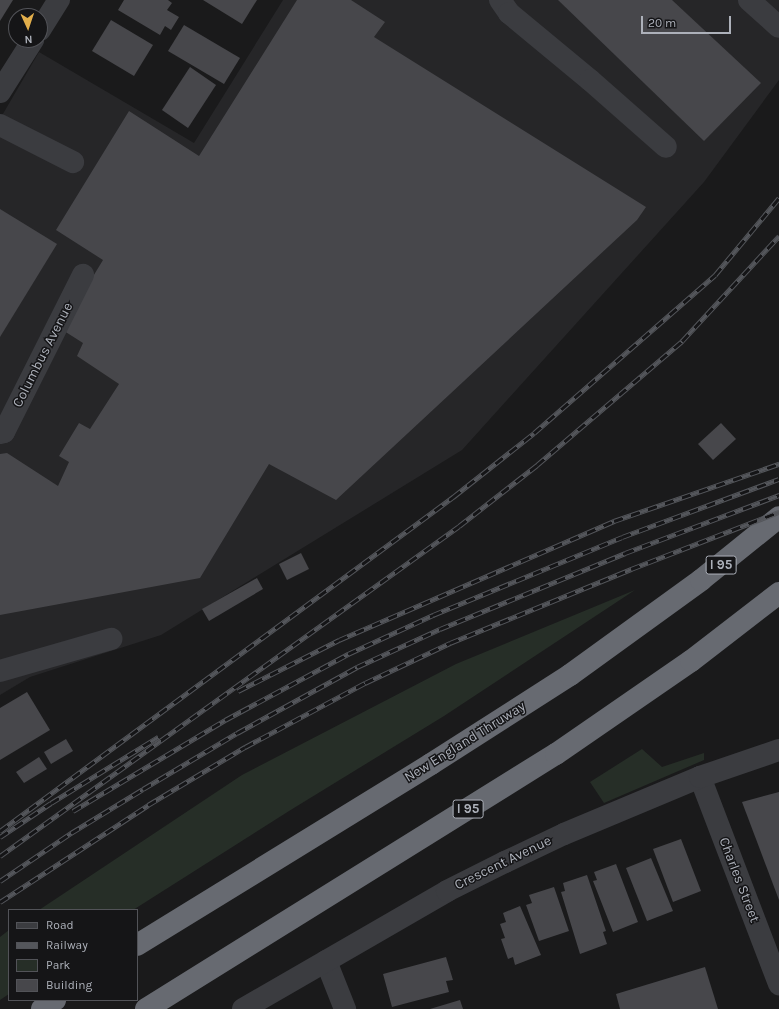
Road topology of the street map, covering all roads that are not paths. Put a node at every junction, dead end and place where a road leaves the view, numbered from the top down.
1 (59, 0) edge
2 (500, 0) edge
3 (749, 0) edge
4 (48, 17) edge
5 (779, 27) edge
6 (28, 48) edge
7 (0, 92) edge
8 (0, 125) edge
9 (666, 147) dead end
10 (73, 162) dead end
11 (83, 275) dead end
12 (0, 433) edge
13 (779, 517) edge
14 (779, 593) edge
15 (111, 639) dead end
16 (0, 671) edge
17 (779, 750) edge
18 (700, 777) junction
19 (138, 945) edge
20 (326, 961) junction
21 (779, 984) edge
22 (54, 1001) edge
23 (42, 1009) edge
24 (146, 1009) edge
25 (243, 1009) edge
26 (344, 1009) edge

1 - 4 street
2 - 9 street
3 - 5 street
6 - 7 street
8 - 10 street
11 - 12 street, Columbus Avenue
13 - 19 highway, New England Thruway / I 95
14 - 24 highway, I 95
15 - 16 street
17 - 18 street, Crescent Avenue
18 - 20 street, Crescent Avenue
18 - 21 street, Charles Street
20 - 25 street, Crescent Avenue
20 - 26 street
22 - 23 highway

